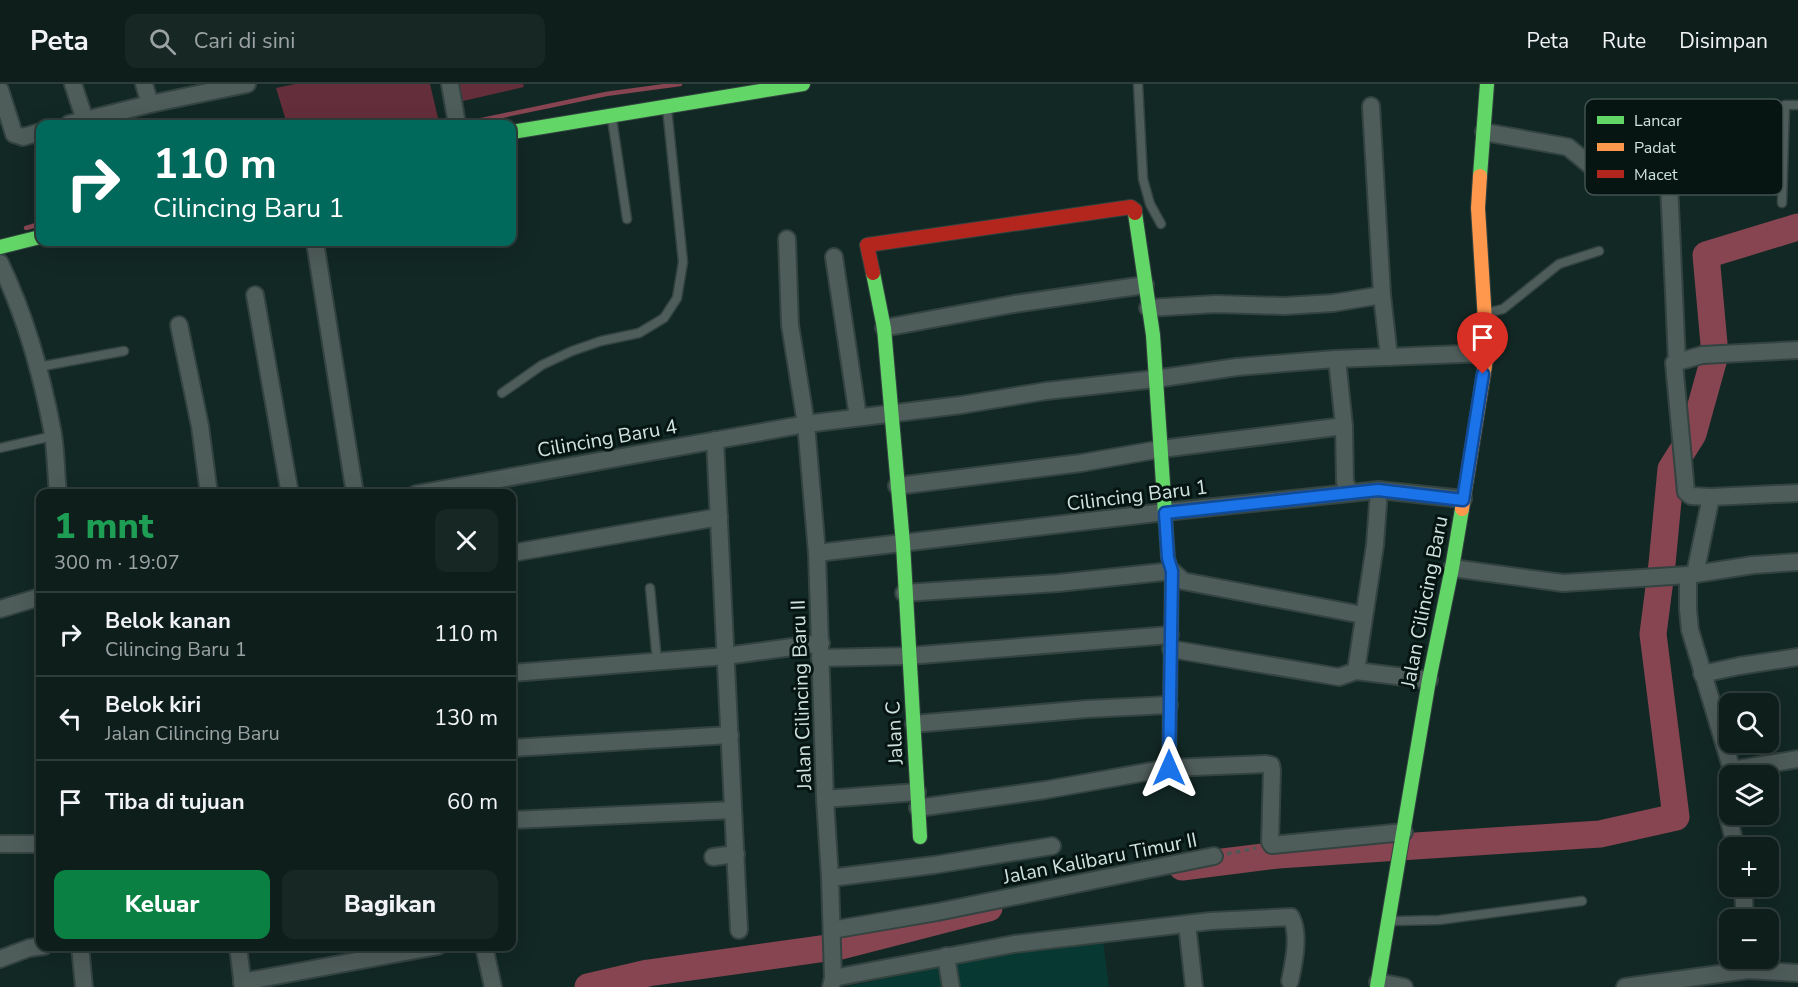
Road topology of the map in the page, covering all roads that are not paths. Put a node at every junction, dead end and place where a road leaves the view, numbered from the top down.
1 (73, 84) edge
2 (144, 84) edge
3 (450, 84) edge
4 (803, 84) edge
5 (1138, 84) edge
6 (1487, 84) edge
7 (241, 85) edge
8 (0, 90) edge
9 (150, 104) junction
10 (1798, 105) edge
11 (666, 106) junction
12 (1371, 106) dead end
13 (611, 115) junction
14 (456, 117) edge
15 (77, 120) edge
16 (85, 120) edge
17 (516, 131) edge
18 (1484, 132) junction
19 (36, 133) edge
20 (1585, 161) edge
21 (1783, 170) edge
22 (1670, 195) edge
23 (1782, 195) edge
24 (1782, 203) dead end
25 (627, 219) dead end
26 (1161, 224) dead end
27 (36, 238) edge
28 (787, 239) dead end
29 (316, 246) edge
30 (0, 247) edge
31 (1599, 251) dead end
32 (834, 257) dead end
33 (0, 263) edge
34 (1145, 285) junction
35 (255, 295) dead end
36 (1382, 295) junction
37 (1148, 308) junction
38 (1483, 313) junction
39 (179, 326) dead end
40 (884, 328) junction
41 (124, 351) dead end
42 (1487, 353) junction
43 (1798, 354) edge
44 (1389, 357) junction
45 (1337, 359) junction
46 (1677, 361) junction
47 (38, 367) junction
48 (1155, 379) junction
49 (502, 393) dead end
50 (892, 413) junction
51 (858, 417) junction
52 (806, 424) junction
53 (1344, 426) junction
54 (53, 436) junction
55 (715, 440) junction
56 (0, 448) edge
57 (1161, 449) junction
58 (897, 486) junction
59 (58, 489) edge
60 (208, 489) edge
61 (289, 489) edge
62 (354, 489) edge
63 (444, 489) edge
64 (1378, 490) junction
65 (1350, 493) junction
66 (1798, 493) edge
67 (1711, 497) junction
68 (1463, 500) junction
69 (1165, 513) junction
70 (719, 517) junction
71 (903, 544) junction
72 (516, 552) edge
73 (816, 553) junction
74 (1798, 562) edge
75 (1452, 568) junction
76 (1172, 571) junction
77 (1686, 575) junction
78 (650, 588) dead end
79 (904, 593) junction
80 (36, 598) edge
81 (0, 609) edge
82 (1364, 615) junction
83 (1171, 642) junction
84 (821, 650) junction
85 (726, 656) junction
86 (908, 656) junction
87 (1798, 657) edge
88 (657, 661) junction
89 (1356, 672) junction
90 (516, 673) edge
91 (1702, 674) junction
92 (1429, 680) junction
93 (1169, 705) junction
94 (914, 724) junction
95 (730, 735) junction
96 (516, 748) edge
97 (1798, 759) edge
98 (1729, 765) edge
99 (1769, 765) edge
100 (1169, 768) junction
101 (825, 799) junction
102 (917, 800) junction
103 (733, 810) junction
104 (516, 820) edge
105 (1402, 836) junction
106 (920, 837) dead end
107 (0, 844) edge
108 (36, 844) edge
109 (1052, 846) dead end
110 (736, 854) junction
111 (1214, 856) road end
112 (713, 857) dead end
113 (830, 878) junction
114 (1582, 901) dead end
115 (1388, 921) junction
116 (1187, 924) junction
117 (739, 930) dead end
118 (832, 932) junction
119 (36, 947) edge
120 (80, 951) edge
121 (239, 951) edge
122 (412, 951) edge
123 (485, 951) edge
124 (946, 956) junction
125 (0, 959) edge
126 (1721, 969) edge
127 (1776, 969) edge
128 (1798, 973) edge
129 (832, 977) edge
130 (1290, 981) dead end
131 (242, 984) edge
132 (1377, 985) edge
133 (84, 987) edge
134 (493, 987) edge
135 (951, 987) edge
136 (1194, 987) edge
137 (1404, 987) edge
138 (1625, 987) edge

1 - 15 street
2 - 9 street
3 - 14 street
4 - 11 street
5 - 26 lane
6 - 18 street, Jalan Cilincing Baru
7 - 9 street
8 - 19 street
9 - 16 street
10 - 21 lane
11 - 13 street
11 - 49 lane
12 - 36 street
13 - 17 street
13 - 25 lane
18 - 20 street
18 - 38 street, Jalan Cilincing Baru
22 - 46 street
23 - 24 lane
27 - 30 street
28 - 52 street, Jalan Cilincing Baru II
29 - 62 street
31 - 38 lane
32 - 51 street
33 - 47 street
34 - 37 street
34 - 40 street
34 - 40 street, Jalan C
35 - 61 street
36 - 37 street
36 - 44 street
37 - 48 street
38 - 42 street, Jalan Cilincing Baru
39 - 60 street
40 - 50 street, Jalan C
41 - 47 lane
42 - 44 street, Cilincing Baru 4
42 - 68 street, Jalan Cilincing Baru
43 - 46 street
44 - 45 street, Cilincing Baru 4
45 - 48 street, Cilincing Baru 4
45 - 53 street
46 - 67 street
47 - 54 street
48 - 50 street, Cilincing Baru 4
48 - 57 street
50 - 51 street, Cilincing Baru 4
50 - 58 street, Jalan C
51 - 52 street, Cilincing Baru 4
52 - 55 street, Cilincing Baru 4
52 - 73 street, Jalan Cilincing Baru II
53 - 57 street
53 - 65 street
54 - 56 lane
54 - 59 street
55 - 63 street, Cilincing Baru 4
55 - 70 street
57 - 58 street
57 - 69 street
58 - 71 street, Jalan C
64 - 65 street, Cilincing Baru 1
64 - 68 street, Cilincing Baru 1
64 - 82 street
65 - 69 street, Cilincing Baru 1
66 - 67 street
67 - 77 street
68 - 75 street, Jalan Cilincing Baru
69 - 71 street, Cilincing Baru 1
69 - 76 street
70 - 72 street
70 - 85 street
71 - 73 street, Cilincing Baru 1
71 - 79 street, Jalan C
73 - 84 street, Jalan Cilincing Baru II
74 - 77 street
75 - 77 street
75 - 92 street, Jalan Cilincing Baru
76 - 79 street
76 - 82 street
76 - 83 street
77 - 91 street
78 - 88 lane
79 - 86 street, Jalan C
80 - 81 street
82 - 89 street
83 - 86 street
83 - 89 street
83 - 93 street
84 - 85 street
84 - 86 street
84 - 101 street, Jalan Cilincing Baru II
85 - 88 street
85 - 95 street
86 - 94 street, Jalan C
87 - 91 street
88 - 90 street
89 - 92 street
91 - 98 street
92 - 105 street, Jalan Cilincing Baru
93 - 94 street
93 - 100 street
94 - 102 street, Jalan C
95 - 96 street
95 - 103 street
97 - 99 street
100 - 102 street
100 - 105 street
101 - 102 street
101 - 113 street, Jalan Cilincing Baru II
102 - 106 street, Jalan C
103 - 104 street
103 - 110 street
105 - 115 street, Jalan Cilincing Baru
107 - 108 street
109 - 113 street
110 - 112 street
110 - 117 street
111 - 118 street, Jalan Kalibaru Timur II
113 - 118 street, Jalan Cilincing Baru II
114 - 115 lane
115 - 132 street, Jalan Cilincing Baru
116 - 124 street
116 - 130 street
116 - 136 street
118 - 129 street, Jalan Cilincing Baru II
119 - 125 street
120 - 133 street
121 - 131 street
122 - 131 street
123 - 134 street
124 - 129 street
124 - 135 street
126 - 138 street
127 - 128 street
132 - 137 street

